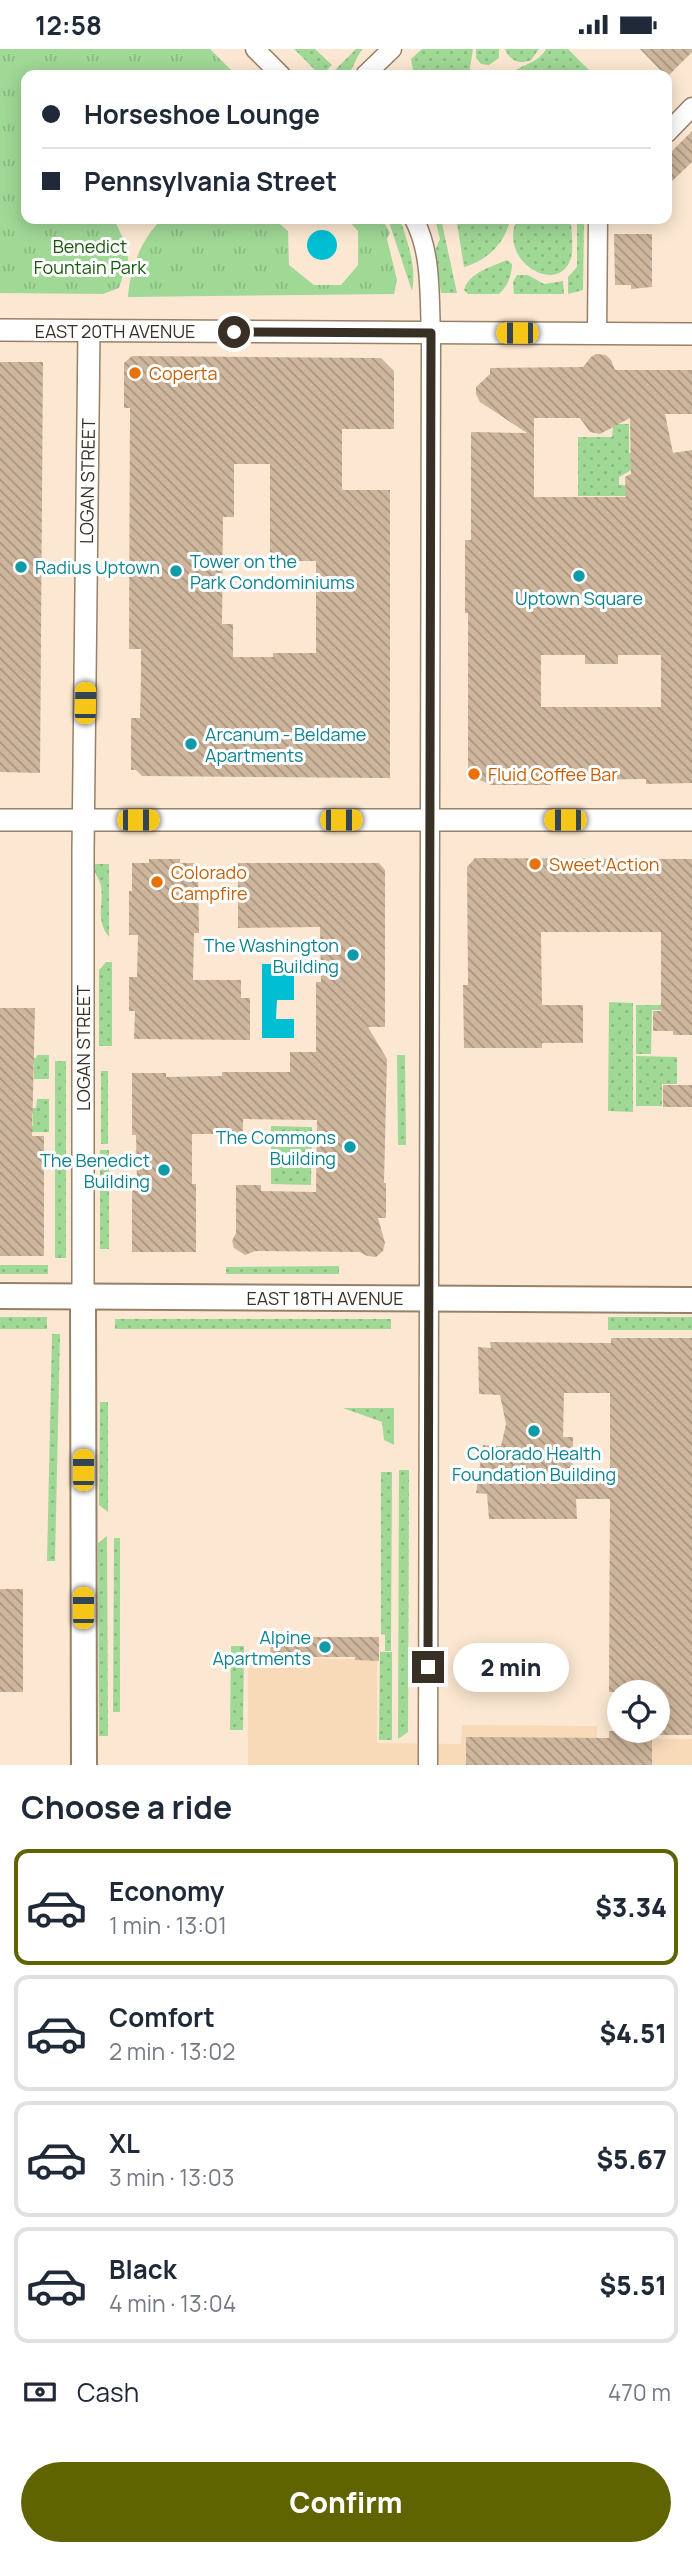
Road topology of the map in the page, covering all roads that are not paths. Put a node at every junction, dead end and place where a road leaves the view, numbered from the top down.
1 (255, 49) edge
2 (392, 49) edge
3 (276, 70) edge
4 (370, 70) edge
5 (692, 107) edge
6 (672, 127) edge
7 (416, 224) edge
8 (597, 224) edge
9 (0, 331) edge
10 (89, 331) junction
11 (431, 333) junction
12 (597, 334) junction
13 (692, 334) edge
14 (0, 820) edge
15 (83, 820) junction
16 (430, 820) junction
17 (692, 820) edge
18 (0, 1296) edge
19 (83, 1296) junction
20 (429, 1298) junction
21 (692, 1300) edge
22 (84, 1765) edge
23 (428, 1765) edge

1 - 3 street
2 - 4 street
5 - 6 street
7 - 11 street
8 - 12 street
9 - 10 street, EAST 20TH AVENUE
10 - 11 street, EAST 20TH AVENUE
10 - 15 street, LOGAN STREET
11 - 12 street, EAST 20TH AVENUE
11 - 16 street
12 - 13 street, EAST 20TH AVENUE
14 - 15 street
15 - 16 street
15 - 19 street, LOGAN STREET
16 - 17 street
16 - 20 street
18 - 19 main road, EAST 18TH AVENUE
19 - 20 main road, EAST 18TH AVENUE
19 - 22 main road, LOGAN STREET
20 - 21 main road, EAST 18TH AVENUE
20 - 23 street

